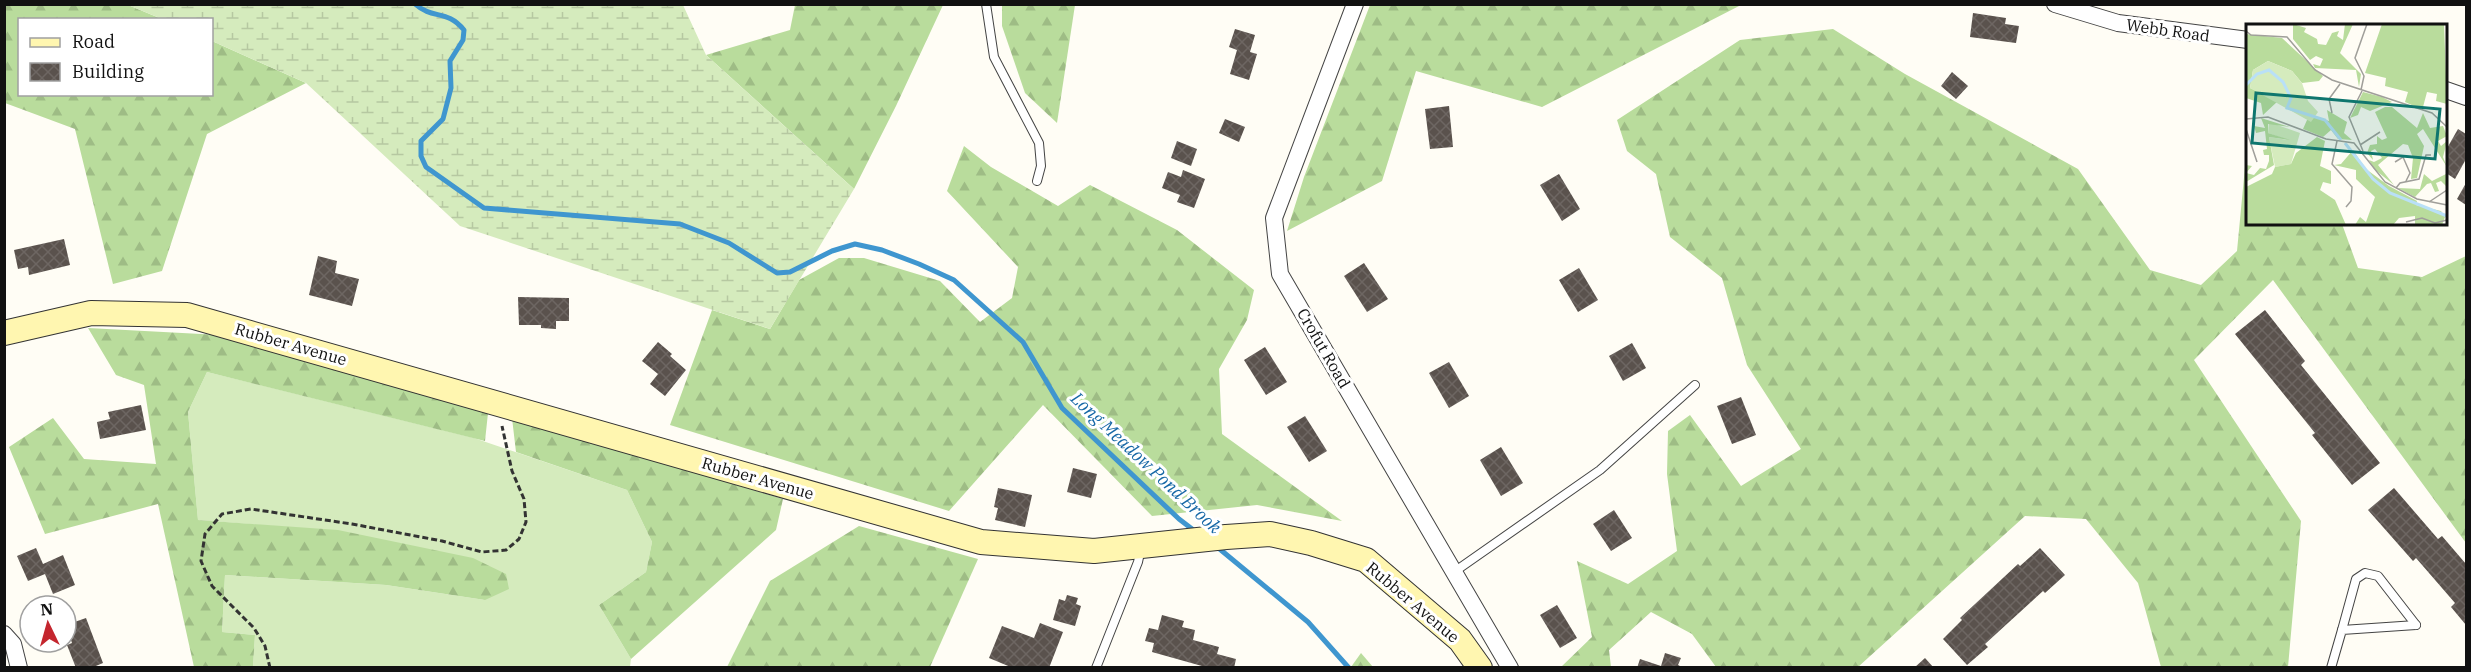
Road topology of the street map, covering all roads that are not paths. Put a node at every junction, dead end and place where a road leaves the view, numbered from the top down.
1 (986, 4) edge
2 (1355, 4) edge
3 (2055, 4) edge
4 (2246, 40) edge
5 (2447, 91) edge
6 (2466, 97) edge
7 (1037, 181) dead end
8 (4, 333) edge
9 (1695, 385) dead end
10 (1141, 547) junction
11 (1454, 572) junction
12 (2342, 630) junction
13 (4, 634) edge
14 (19, 668) edge
15 (1096, 668) edge
16 (1480, 668) edge
17 (1510, 668) edge
18 (2331, 668) edge

1 - 7 lane
2 - 11 street, Crofut Road
3 - 4 street, Webb Road
5 - 6 street
8 - 10 street, Rubber Avenue
9 - 11 lane
10 - 15 lane
10 - 16 street, Rubber Avenue
11 - 17 street, Crofut Road
12 - 12 lane
12 - 18 lane
13 - 14 street

